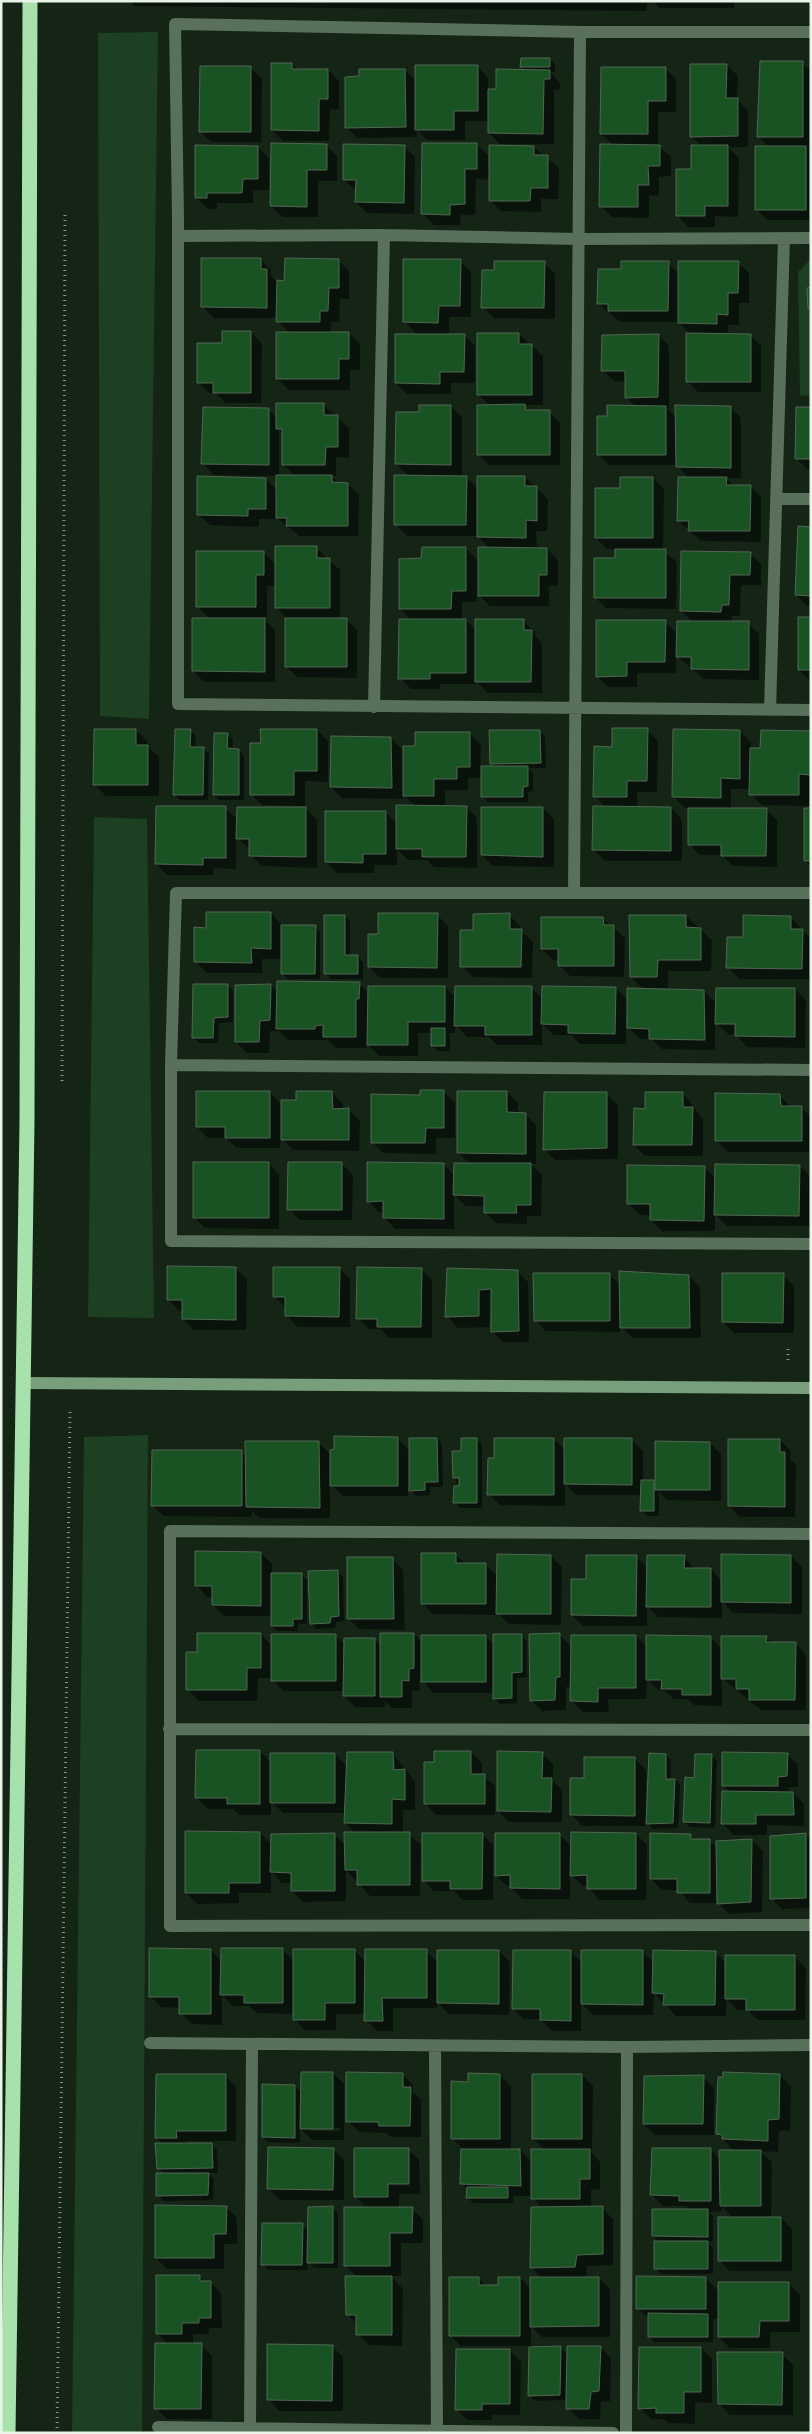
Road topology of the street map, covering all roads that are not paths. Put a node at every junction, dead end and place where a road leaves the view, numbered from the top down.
1 (30, 1) edge
2 (580, 32) junction
3 (811, 32) edge
4 (384, 235) junction
5 (178, 236) junction
6 (784, 238) junction
7 (811, 238) edge
8 (578, 239) junction
9 (777, 499) junction
10 (811, 499) edge
11 (374, 707) junction
12 (575, 709) junction
13 (770, 710) junction
14 (811, 710) edge
15 (574, 893) junction
16 (811, 893) edge
17 (171, 1065) junction
18 (811, 1070) edge
19 (811, 1244) edge
20 (24, 1384) junction
21 (811, 1388) edge
22 (811, 1534) edge
23 (169, 1729) junction
24 (811, 1730) edge
25 (811, 1925) edge
26 (150, 2043) dead end
27 (252, 2044) junction
28 (811, 2045) edge
29 (435, 2046) junction
30 (627, 2047) junction
31 (158, 2427) dead end
32 (250, 2431) edge
33 (437, 2432) edge
34 (8, 2433) edge
35 (613, 2433) edge
36 (626, 2433) edge

1 - 20 highway
2 - 3 street
2 - 5 street
2 - 8 street
4 - 5 street
4 - 8 street
4 - 11 street
5 - 11 street
6 - 7 street
6 - 8 street
6 - 9 street
8 - 12 street
9 - 10 street
9 - 13 street
11 - 12 street
12 - 13 street
12 - 15 street
13 - 14 street
15 - 16 street
15 - 17 street
17 - 18 street
17 - 19 street
20 - 21 street
20 - 34 highway
22 - 23 street
23 - 24 street
23 - 25 street
26 - 27 street
27 - 29 street
27 - 32 street
28 - 30 street
29 - 30 street
29 - 33 street
30 - 36 street
31 - 32 street
32 - 33 street
33 - 35 street

